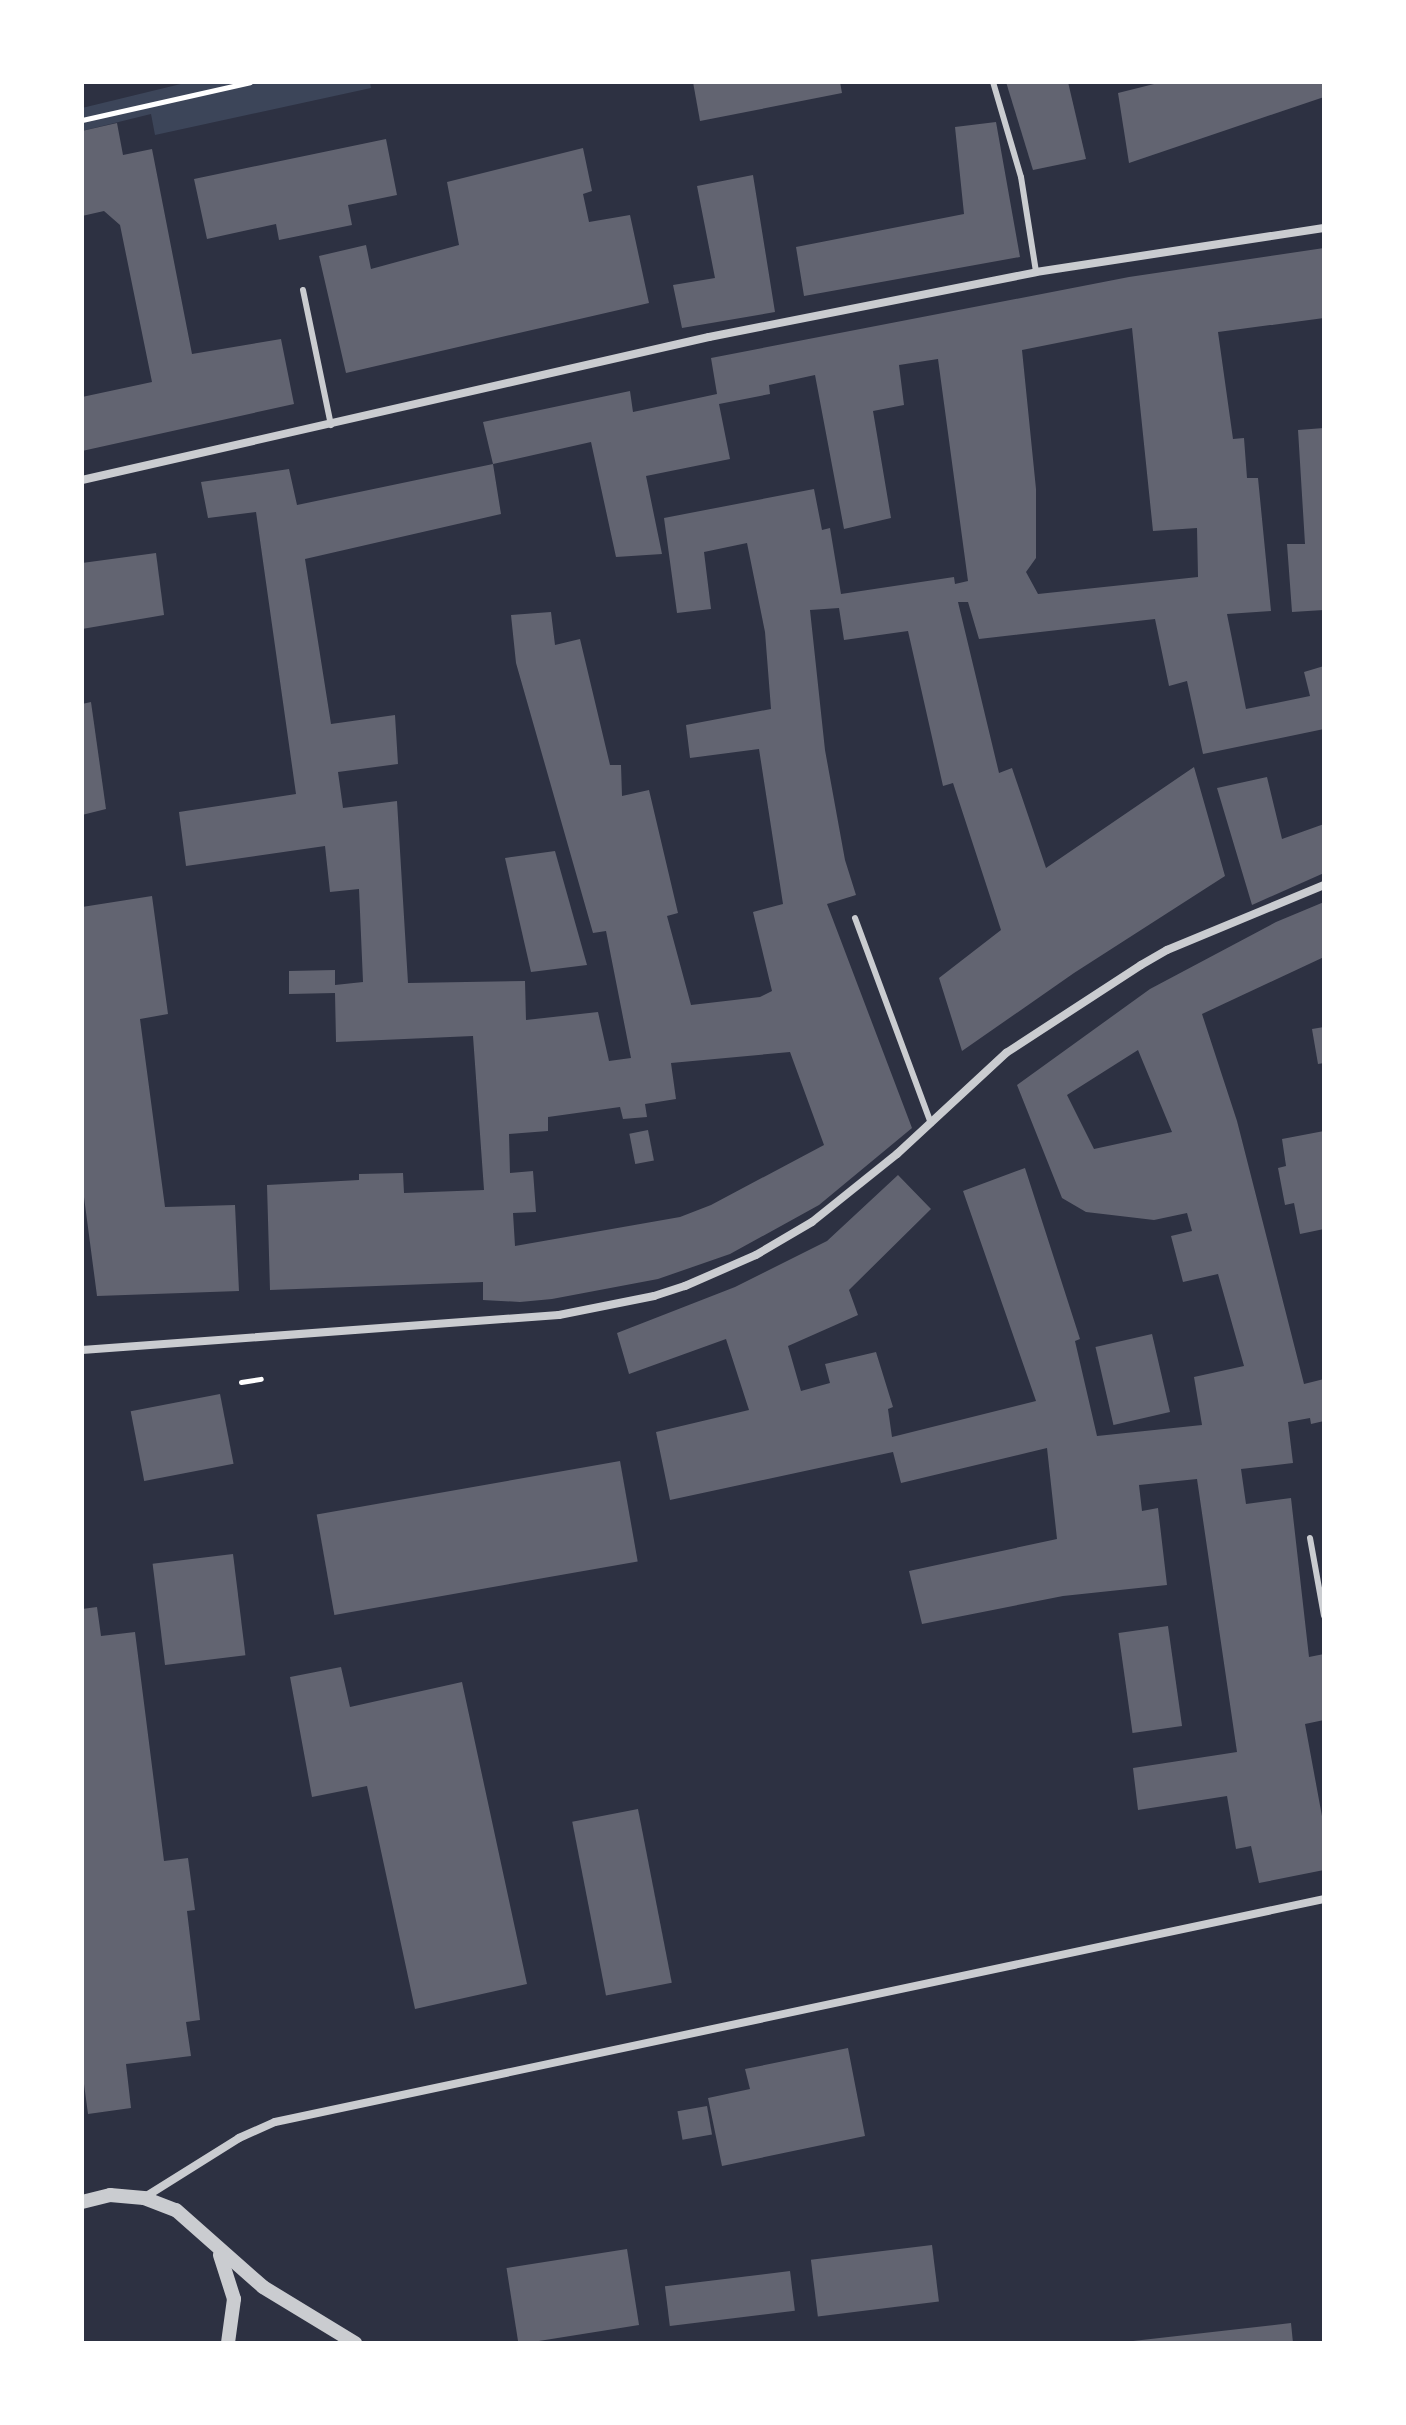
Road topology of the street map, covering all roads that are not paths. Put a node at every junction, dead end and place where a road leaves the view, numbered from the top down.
1 (993, 82) edge
2 (1324, 228) edge
3 (1036, 272) junction
4 (303, 290) dead end
5 (331, 425) junction
6 (82, 480) edge
7 (1324, 885) edge
8 (855, 918) dead end
9 (931, 1123) junction
10 (82, 1350) edge
11 (1310, 1538) dead end
12 (1324, 1616) edge
13 (1324, 1899) edge
14 (144, 2198) junction
15 (82, 2202) edge
16 (216, 2247) junction
17 (228, 2343) edge
18 (355, 2343) edge

1 - 3 lane
2 - 3 street
3 - 5 street
4 - 5 lane
5 - 6 street
7 - 9 street
8 - 9 lane
9 - 10 street
11 - 12 lane
13 - 14 street
14 - 15 street
14 - 16 street
16 - 17 street
16 - 18 street

